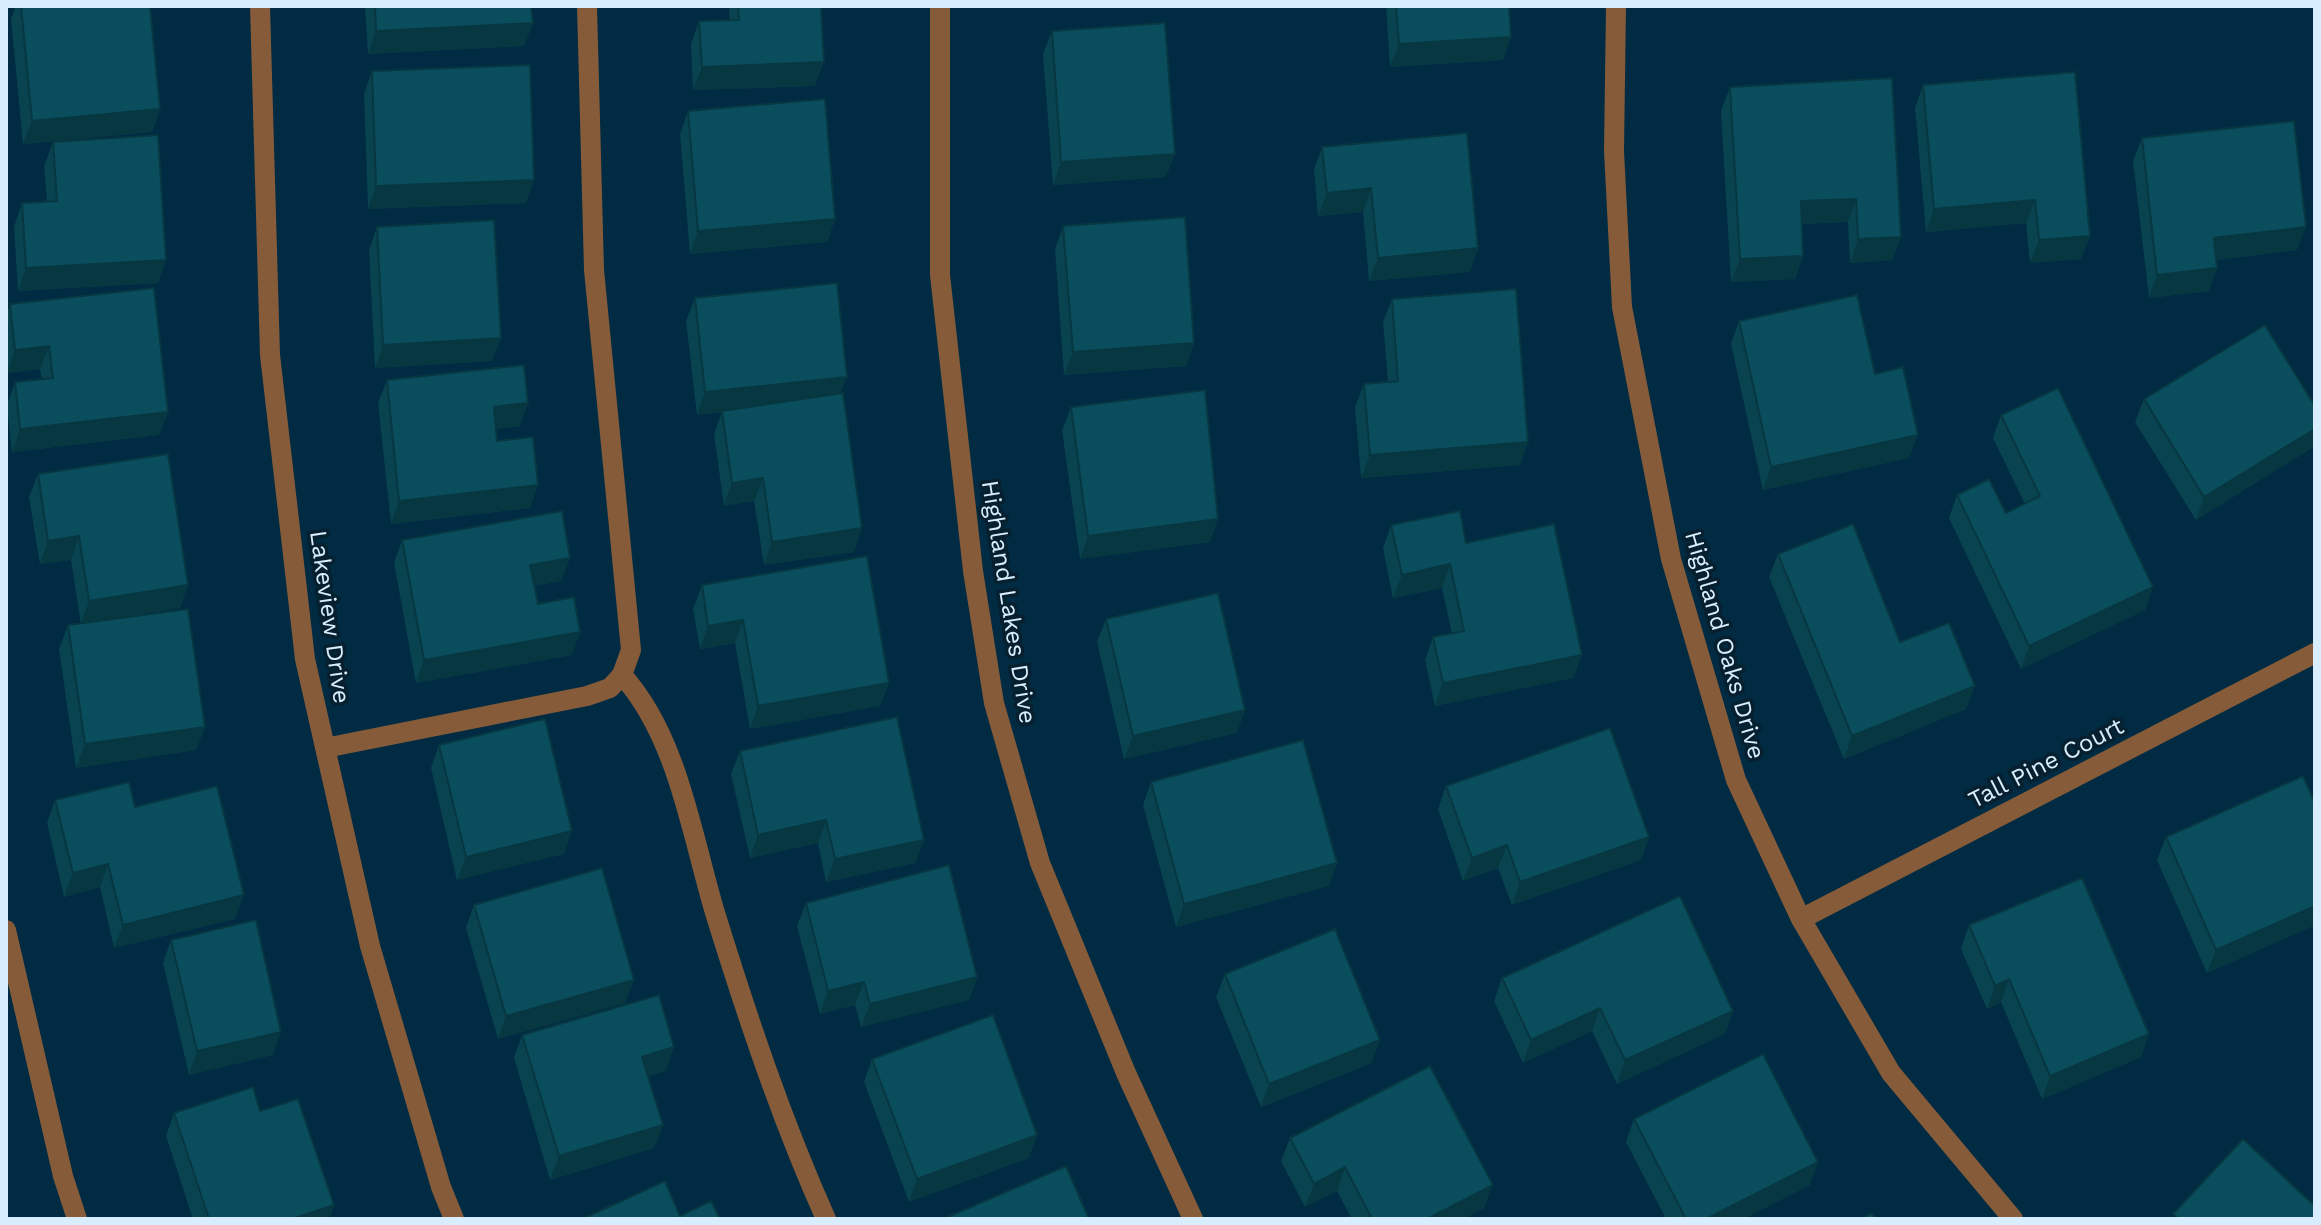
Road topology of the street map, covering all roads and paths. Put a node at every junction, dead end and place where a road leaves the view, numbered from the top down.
1 (260, 6) edge
2 (587, 6) edge
3 (940, 6) edge
4 (1616, 6) edge
5 (2315, 653) edge
6 (622, 675) junction
7 (325, 748) junction
8 (1801, 919) junction
9 (6, 930) edge
10 (77, 1219) edge
11 (454, 1219) edge
12 (826, 1219) edge
13 (1193, 1219) edge
14 (2013, 1219) edge

1 - 7 street, Lakeview Drive
2 - 6 street
3 - 13 street, Highland Lakes Drive
4 - 8 street, Highland Oaks Drive
5 - 8 street, Tall Pine Court
6 - 7 street
6 - 12 street
7 - 11 street, Lakeview Drive
8 - 14 street, Highland Oaks Drive
9 - 10 street

